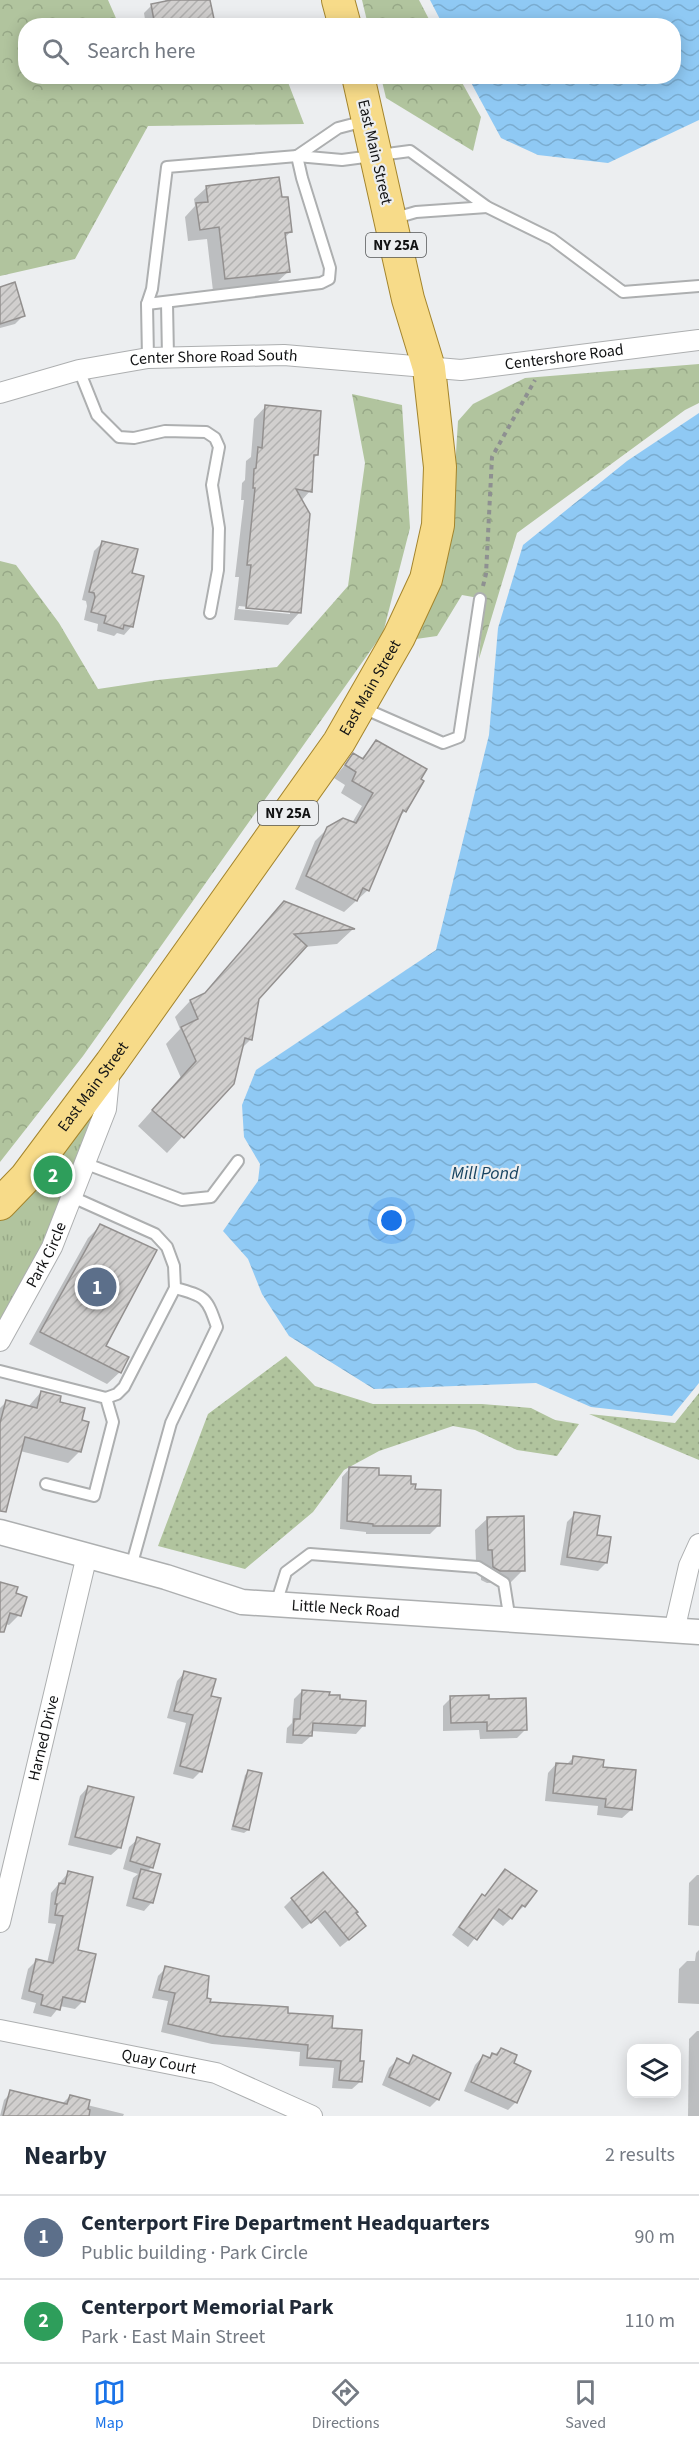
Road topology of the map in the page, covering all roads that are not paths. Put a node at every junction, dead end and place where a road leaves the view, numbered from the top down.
1 (338, 0) edge
2 (343, 18) edge
3 (360, 84) edge
4 (367, 121) junction
5 (297, 156) junction
6 (376, 157) junction
7 (487, 207) junction
8 (390, 219) junction
9 (699, 286) edge
10 (167, 303) junction
11 (147, 304) junction
12 (699, 340) edge
13 (168, 357) junction
14 (148, 358) junction
15 (429, 368) junction
16 (79, 370) junction
17 (0, 393) edge
18 (480, 599) road end
19 (210, 613) dead end
20 (360, 706) junction
21 (111, 1063) junction
22 (238, 1161) dead end
23 (84, 1163) junction
24 (70, 1196) junction
25 (0, 1204) edge
26 (175, 1288) junction
27 (0, 1341) edge
28 (0, 1371) edge
29 (106, 1398) junction
30 (46, 1484) dead end
31 (0, 1532) edge
32 (699, 1544) edge
33 (87, 1555) junction
34 (131, 1567) junction
35 (276, 1604) junction
36 (510, 1621) junction
37 (674, 1631) junction
38 (699, 1632) edge
39 (0, 1922) edge
40 (0, 2030) edge
41 (312, 2116) edge

1 - 2 main road
3 - 4 main road, East Main Street / NY 25A
4 - 5 lane
4 - 6 main road, East Main Street / NY 25A
5 - 6 lane
5 - 10 lane
5 - 11 lane
6 - 7 lane
6 - 8 main road, East Main Street / NY 25A
7 - 8 lane
7 - 9 lane
8 - 15 main road, East Main Street / NY 25A
10 - 11 lane
10 - 13 lane
11 - 14 lane
12 - 15 street, Centershore Road
13 - 14 street, Center Shore Road South
13 - 15 street, Center Shore Road South
14 - 16 street, Center Shore Road South
15 - 20 main road, East Main Street / NY 25A
16 - 17 street, Center Shore Road South
16 - 19 lane
18 - 20 lane
20 - 21 main road, East Main Street / NY 25A
21 - 23 street, Park Circle
21 - 25 main road, East Main Street / NY 25A
22 - 23 lane
23 - 24 street, Park Circle
24 - 26 lane
24 - 27 street, Park Circle
26 - 29 lane
26 - 34 lane
28 - 29 lane
29 - 30 lane
31 - 33 street, Little Neck Road
32 - 37 street
33 - 34 street, Little Neck Road
33 - 39 street, Harned Drive
34 - 35 street, Little Neck Road
35 - 36 street, Little Neck Road
35 - 36 lane
36 - 37 street, Little Neck Road
37 - 38 street, Little Neck Road
40 - 41 street, Quay Court

